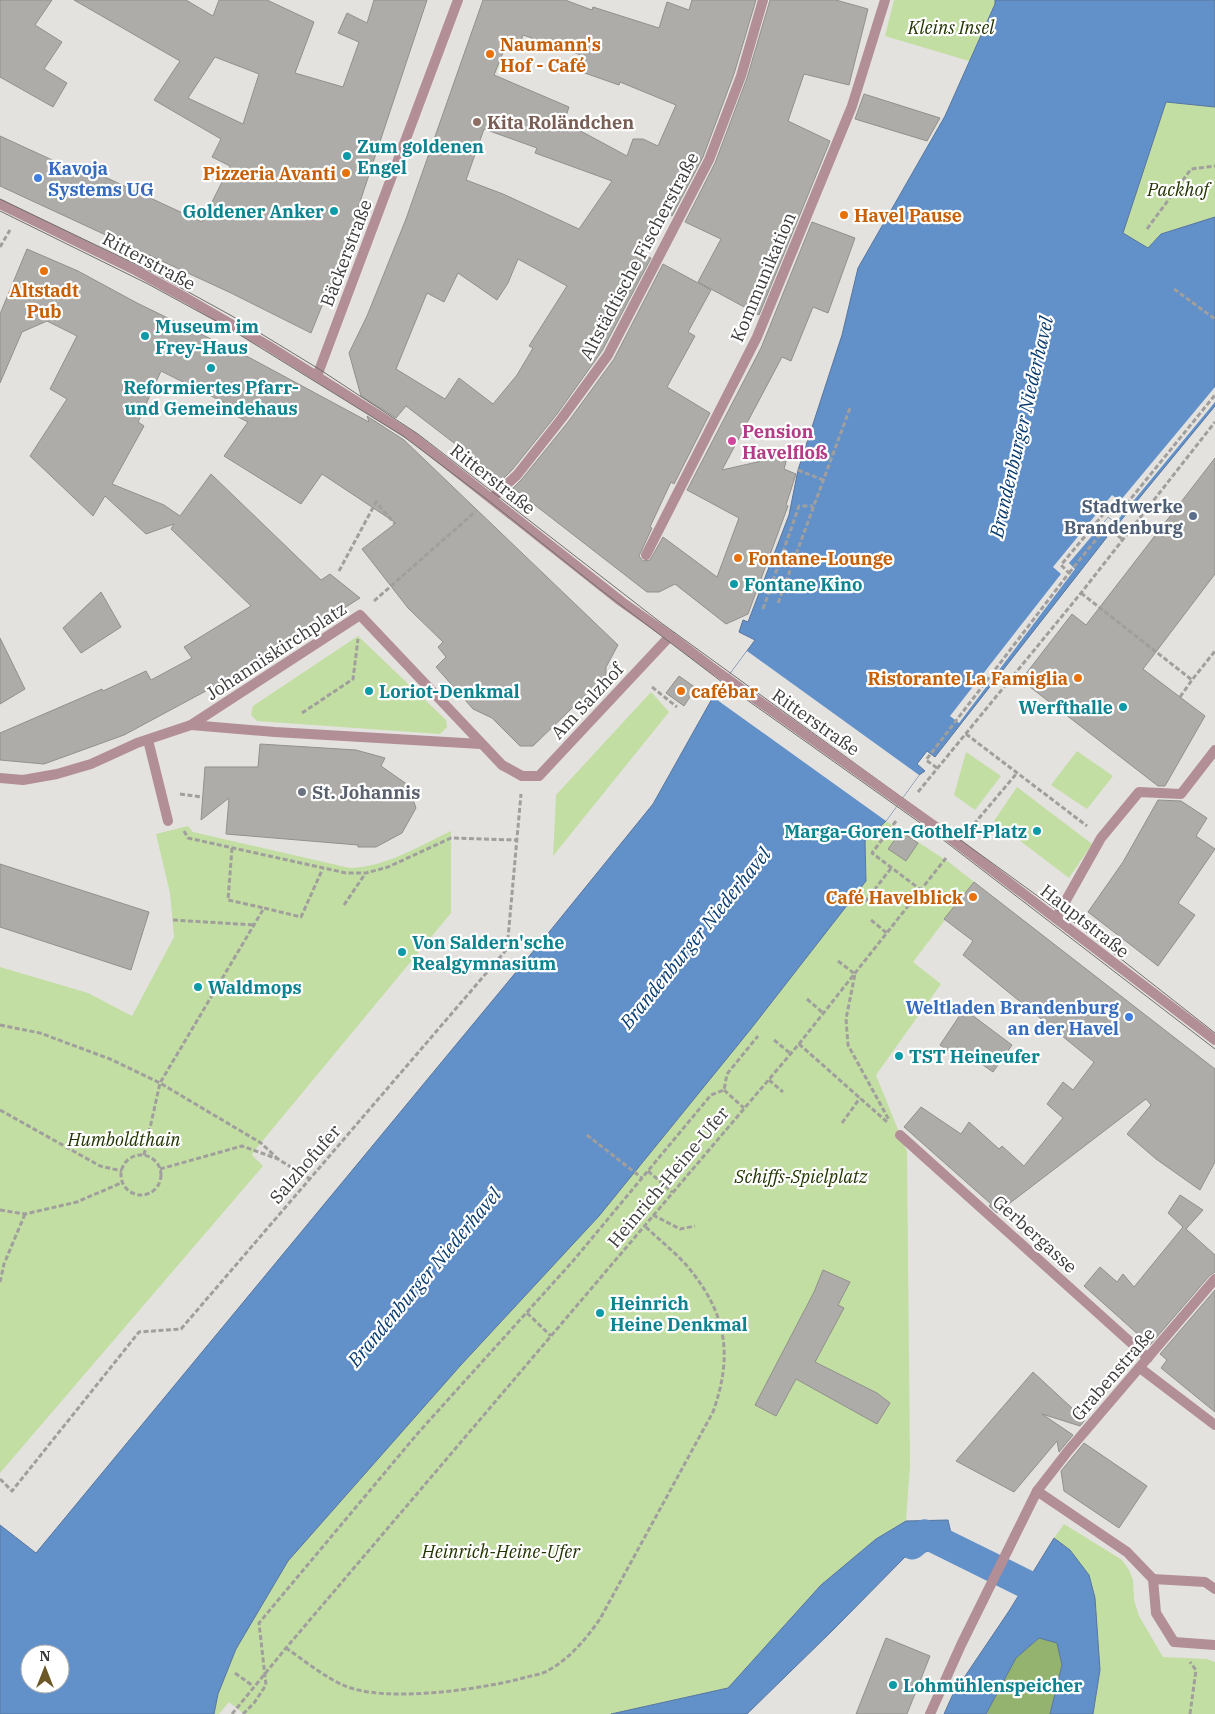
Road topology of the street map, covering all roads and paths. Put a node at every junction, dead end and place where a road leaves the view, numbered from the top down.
1 (458, 0) edge
2 (764, 0) edge
3 (885, 0) edge
4 (1215, 166) edge
5 (0, 204) edge
6 (1147, 229) dead end
7 (1174, 289) dead end
8 (1215, 319) edge
9 (317, 376) junction
10 (1215, 395) edge
11 (850, 408) dead end
12 (1215, 422) edge
13 (798, 470) dead end
14 (823, 480) junction
15 (492, 498) junction
16 (814, 506) junction
17 (395, 524) dead end
18 (1123, 540) junction
19 (646, 555) dead end
20 (339, 571) dead end
21 (1070, 571) junction
22 (1081, 593) junction
23 (778, 603) dead end
24 (763, 609) dead end
25 (360, 615) junction
26 (670, 636) junction
27 (1215, 651) edge
28 (1192, 680) junction
29 (652, 687) dead end
30 (1180, 697) dead end
31 (677, 707) dead end
32 (191, 725) junction
33 (275, 732) junction
34 (966, 734) junction
35 (148, 740) junction
36 (481, 744) junction
37 (1213, 756) edge
38 (937, 768) junction
39 (1017, 773) junction
40 (522, 776) junction
41 (0, 778) edge
42 (927, 780) dead end
43 (162, 792) junction
44 (202, 797) dead end
45 (168, 821) dead end
46 (180, 823) dead end
47 (893, 824) dead end
48 (936, 827) joint
49 (1101, 838) junction
50 (516, 840) junction
51 (959, 843) junction
52 (232, 848) junction
53 (892, 867) junction
54 (324, 868) junction
55 (366, 873) junction
56 (922, 890) junction
57 (865, 902) dead end
58 (344, 905) dead end
59 (264, 908) junction
60 (1056, 918) junction
61 (173, 920) dead end
62 (871, 920) dead end
63 (255, 925) junction
64 (888, 934) junction
65 (838, 961) dead end
66 (855, 974) junction
67 (807, 999) dead end
68 (823, 1013) junction
69 (0, 1025) edge
70 (758, 1036) dead end
71 (774, 1040) dead end
72 (1215, 1040) edge
73 (799, 1044) junction
74 (791, 1054) junction
75 (769, 1080) junction
76 (160, 1083) junction
77 (724, 1090) junction
78 (783, 1092) dead end
79 (860, 1098) junction
80 (744, 1108) junction
81 (0, 1110) edge
82 (842, 1123) dead end
83 (900, 1135) dead end
84 (587, 1136) dead end
85 (144, 1155) junction
86 (278, 1159) junction
87 (160, 1169) junction
88 (122, 1171) junction
89 (648, 1171) junction
90 (642, 1178) junction
91 (310, 1179) junction
92 (122, 1182) junction
93 (672, 1192) junction
94 (0, 1210) edge
95 (25, 1214) junction
96 (653, 1215) junction
97 (645, 1226) junction
98 (696, 1226) dead end
99 (1215, 1279) edge
100 (0, 1282) edge
101 (527, 1313) junction
102 (551, 1336) junction
103 (1148, 1358) junction
104 (1140, 1368) junction
105 (1215, 1425) edge
106 (0, 1479) edge
107 (1037, 1492) junction
108 (1152, 1579) junction
109 (1215, 1589) edge
110 (1174, 1642) junction
111 (1215, 1645) edge
112 (286, 1648) junction
113 (234, 1673) dead end
114 (265, 1673) junction
115 (253, 1686) junction
116 (232, 1714) edge
117 (243, 1714) edge
118 (930, 1714) edge
119 (1190, 1714) edge

1 - 9 street, Bäckerstraße
2 - 15 street, Altstädtische Fischerstraße
3 - 19 street, Kommunikation
4 - 6 path
5 - 9 street, Ritterstraße
7 - 8 path
9 - 15 street, Ritterstraße
10 - 21 path
11 - 14 path
12 - 18 path
13 - 14 path
14 - 16 path
15 - 25 path
15 - 26 street, Ritterstraße
16 - 23 path
16 - 24 path
17 - 20 path
18 - 21 path
18 - 22 path
21 - 38 path
22 - 28 path
22 - 34 path
25 - 32 street, Johanniskirchplatz
25 - 33 path
25 - 36 street, Johanniskirchplatz
26 - 40 street, Am Salzhof
26 - 48 street, Ritterstraße, bridge
27 - 28 path
28 - 30 path
29 - 31 path
32 - 33 street
32 - 35 street, Johanniskirchplatz
33 - 36 street
34 - 38 path
34 - 39 path
35 - 41 street, Johanniskirchplatz
35 - 43 street
36 - 40 street, Johanniskirchplatz
37 - 49 street
38 - 42 path
39 - 49 path
39 - 51 path, Heinrich-Heine-Ufer
40 - 50 path, Salzhofufer
43 - 44 path
43 - 45 street
46 - 52 path
47 - 53 path
48 - 51 street, Hauptstraße
49 - 60 street
50 - 55 path
50 - 91 path, Salzhofufer
51 - 56 path, Heinrich-Heine-Ufer
51 - 60 street, Hauptstraße
52 - 54 path
52 - 59 path
53 - 56 path
53 - 57 path
54 - 55 path
54 - 59 path
55 - 58 path
56 - 64 path, Heinrich-Heine-Ufer
59 - 63 path
60 - 72 street, Hauptstraße
61 - 63 path
62 - 64 path
63 - 76 path
64 - 66 path, Heinrich-Heine-Ufer
65 - 66 path
66 - 68 path, Heinrich-Heine-Ufer
66 - 79 path
67 - 68 path
68 - 73 path, Heinrich-Heine-Ufer
69 - 76 path
70 - 77 path
71 - 74 path
73 - 74 path, Heinrich-Heine-Ufer
73 - 79 path
74 - 75 path, Heinrich-Heine-Ufer
75 - 78 path
75 - 80 path, Heinrich-Heine-Ufer
76 - 85 path
76 - 86 path
77 - 80 path
77 - 89 path
79 - 82 path
80 - 93 path, Heinrich-Heine-Ufer
81 - 88 path
83 - 103 street, Gerbergasse
84 - 90 path
85 - 87 path
85 - 88 path
86 - 87 path
86 - 91 path
87 - 92 path
88 - 92 path
89 - 90 path
89 - 93 path
90 - 101 path
91 - 106 path, Salzhofufer
92 - 95 path
93 - 96 path, Heinrich-Heine-Ufer
94 - 95 path
95 - 100 path
96 - 97 path, Heinrich-Heine-Ufer
96 - 98 path
97 - 102 path, Heinrich-Heine-Ufer
97 - 112 path
99 - 103 street, Grabenstraße
101 - 102 path
101 - 114 path
102 - 112 path, Heinrich-Heine-Ufer
103 - 104 street, Grabenstraße
104 - 105 street
104 - 107 street, Grabenstraße
107 - 108 street
107 - 118 street, Grabenstraße
108 - 109 street
108 - 110 street
110 - 111 street
110 - 119 path
112 - 114 path, Heinrich-Heine-Ufer
113 - 115 path
114 - 115 path, Heinrich-Heine-Ufer
114 - 117 path
115 - 116 path, Heinrich-Heine-Ufer

